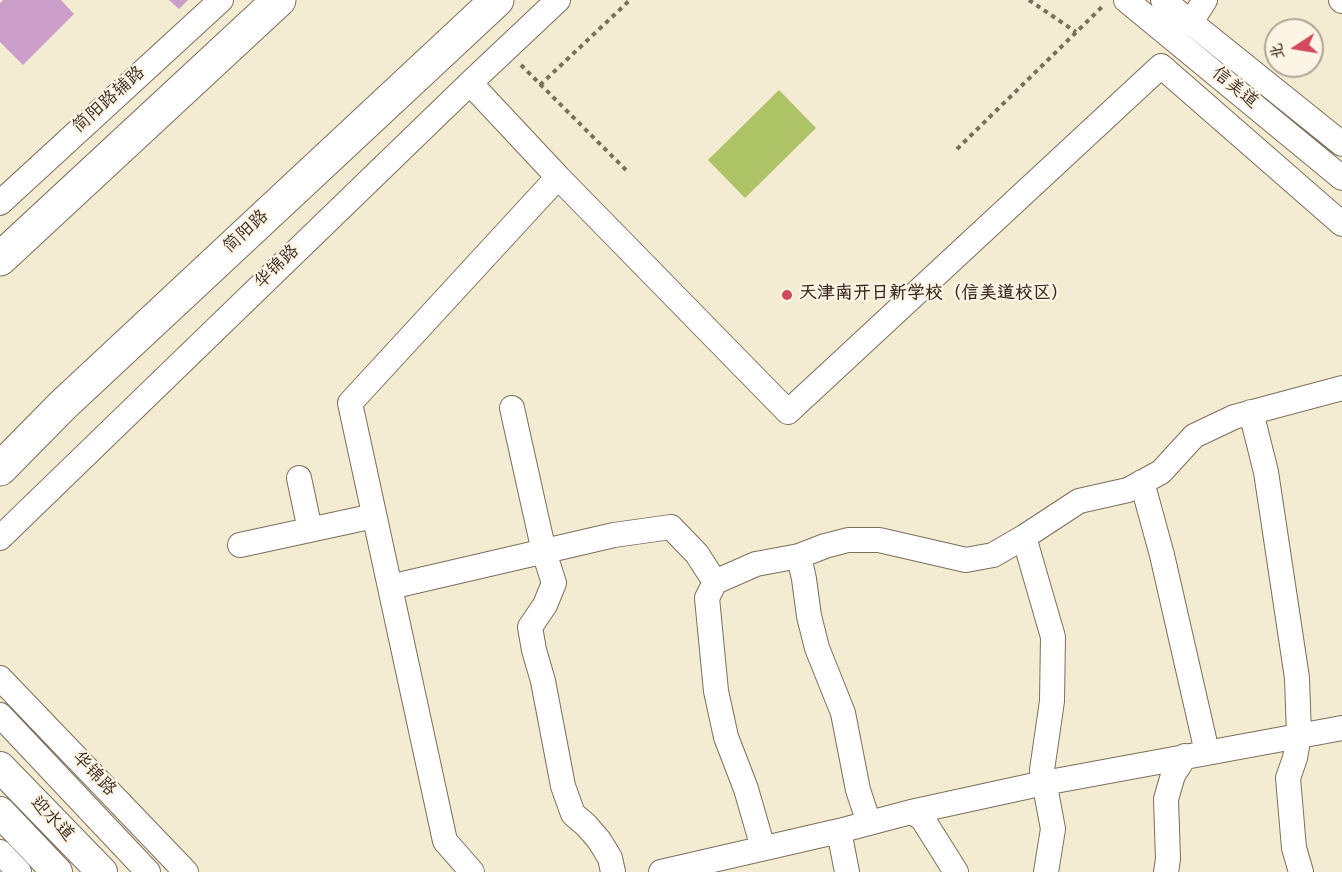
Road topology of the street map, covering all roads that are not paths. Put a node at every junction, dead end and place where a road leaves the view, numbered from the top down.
1 (221, 0) edge
2 (279, 0) edge
3 (496, 0) edge
4 (558, 0) edge
5 (1126, 0) edge
6 (1163, 0) edge
7 (1205, 0) edge
8 (1191, 22) junction
9 (470, 83) junction
10 (1342, 144) edge
11 (558, 177) junction
12 (1342, 178) edge
13 (0, 203) edge
14 (1342, 224) edge
15 (0, 259) edge
16 (1342, 388) edge
17 (512, 408) dead end
18 (1251, 412) junction
19 (0, 468) edge
20 (299, 478) dead end
21 (1142, 482) junction
22 (374, 516) junction
23 (310, 530) junction
24 (1024, 537) junction
25 (0, 538) edge
26 (240, 545) dead end
27 (544, 552) junction
28 (799, 556) junction
29 (715, 582) junction
30 (390, 587) junction
31 (0, 678) edge
32 (0, 716) edge
33 (1342, 728) edge
34 (1299, 735) junction
35 (1196, 754) junction
36 (0, 767) edge
37 (1044, 783) junction
38 (0, 812) edge
39 (911, 812) junction
40 (868, 823) junction
41 (839, 831) junction
42 (763, 848) junction
43 (0, 852) edge
44 (718, 866) edge
45 (19, 872) edge
46 (57, 872) edge
47 (102, 872) edge
48 (148, 872) edge
49 (186, 872) edge
50 (472, 872) edge
51 (613, 872) edge
52 (661, 872) edge
53 (847, 872) edge
54 (956, 872) edge
55 (1046, 872) edge
56 (1166, 872) edge
57 (1301, 872) edge

1 - 13 street, 简阳路辅路
2 - 15 highway
3 - 19 highway, 简阳路
4 - 9 street, 华锦路
5 - 12 street, 信美道
6 - 8 street, 信美道
7 - 8 street
8 - 10 street, 信美道
9 - 11 street
9 - 25 street, 华锦路
11 - 14 street
11 - 22 street
16 - 18 street
17 - 27 street
18 - 21 street
18 - 34 street
20 - 23 street
21 - 24 street
21 - 35 street
22 - 23 street
22 - 30 street
23 - 26 street
24 - 28 street
24 - 37 street
27 - 29 street
27 - 30 street
27 - 51 street
28 - 29 street
28 - 40 street
29 - 42 street
30 - 50 street
31 - 49 street, 华锦路
32 - 48 street
33 - 34 street
34 - 35 street
34 - 57 street
35 - 37 street
35 - 56 street
36 - 47 main road, 迎水道
37 - 39 street
37 - 55 street
38 - 46 main road, 迎水道
39 - 40 street
39 - 54 street
40 - 41 street
41 - 42 street
41 - 53 street
42 - 44 street
43 - 45 street
44 - 52 street

